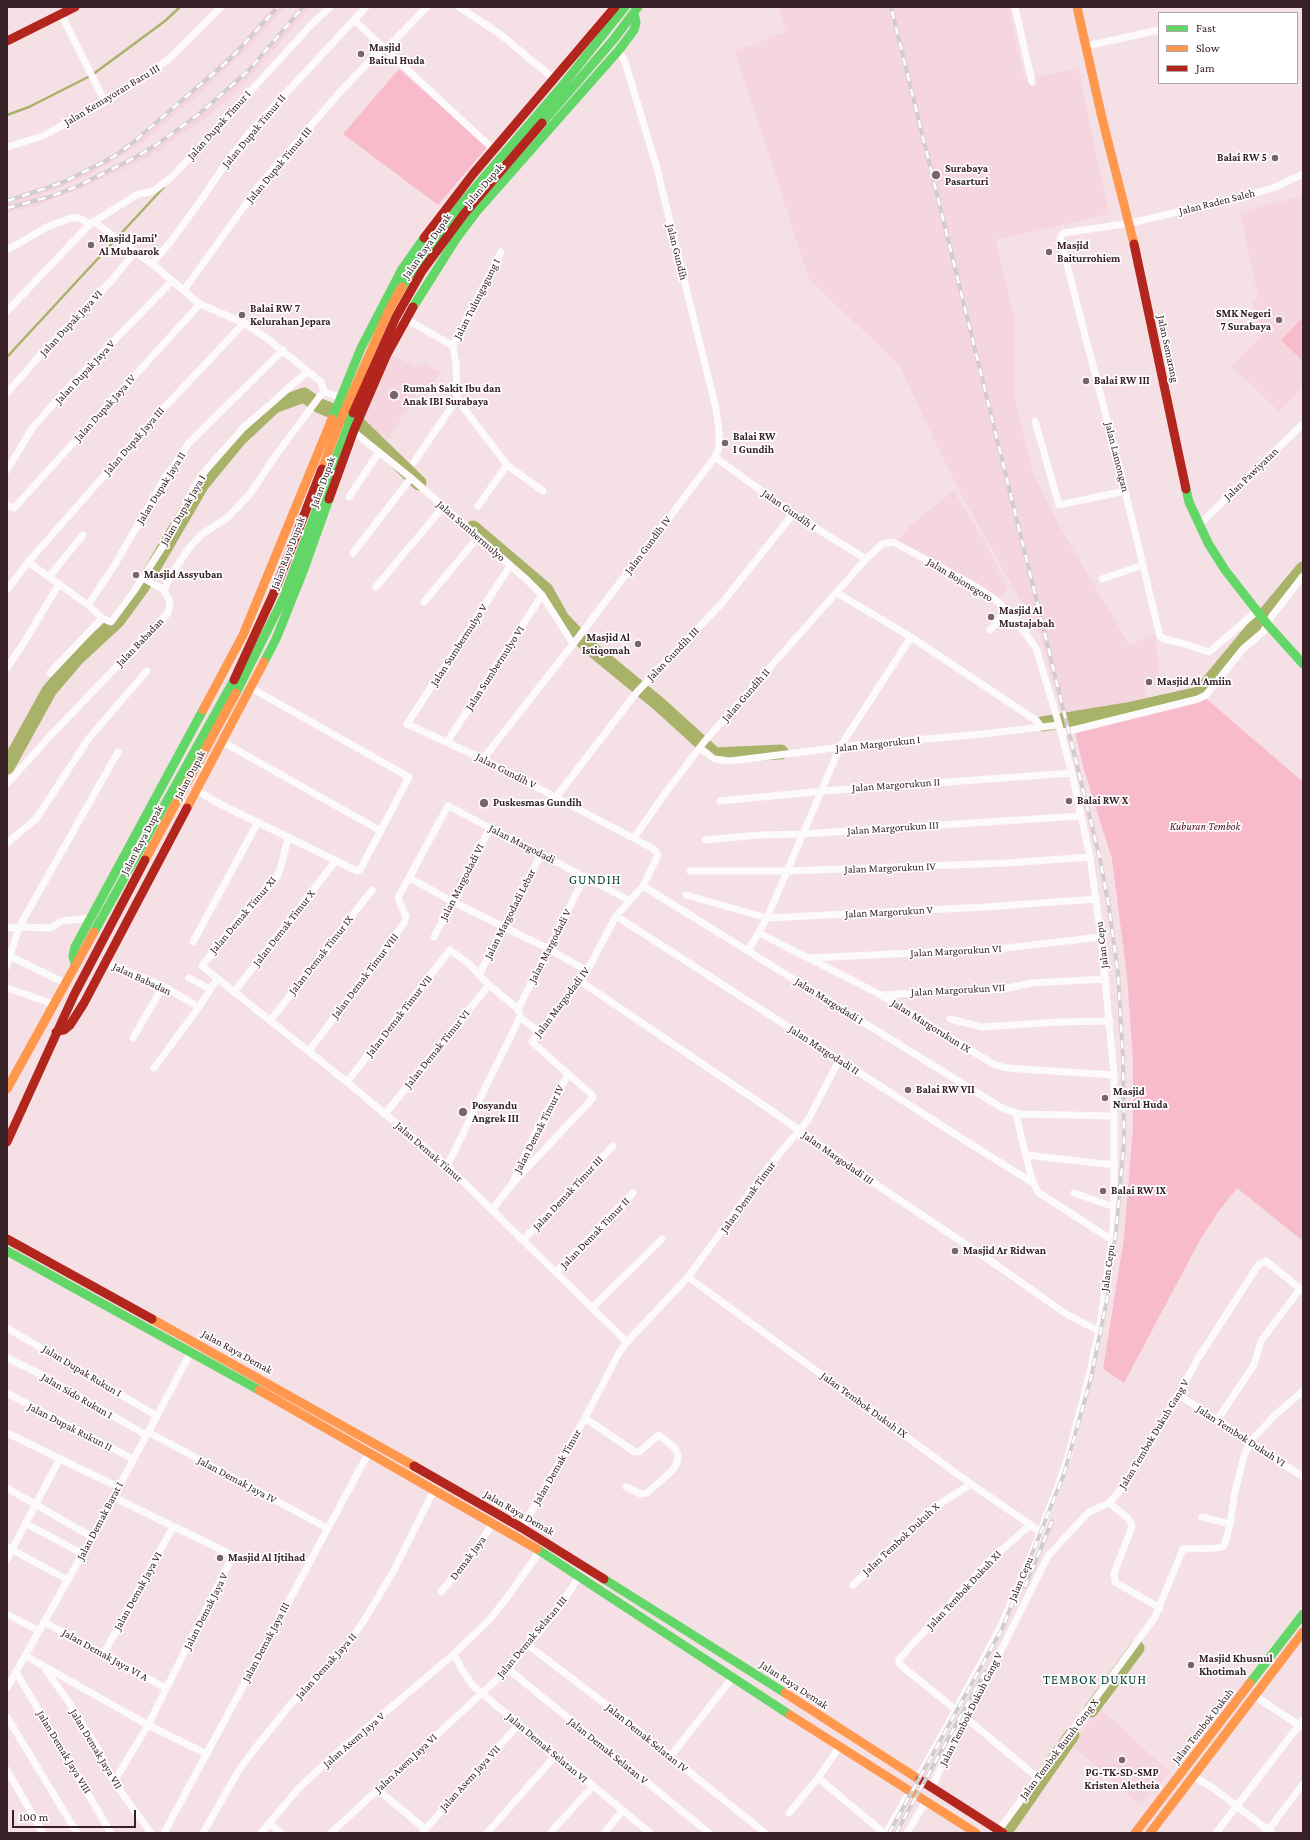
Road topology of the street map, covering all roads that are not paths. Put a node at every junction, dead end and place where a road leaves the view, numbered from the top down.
1 (75, 7) edge
2 (221, 7) edge
3 (330, 7) edge
4 (366, 7) edge
5 (427, 7) edge
6 (459, 7) edge
7 (615, 7) edge
8 (625, 7) edge
9 (1015, 7) edge
10 (1078, 7) edge
11 (636, 10) edge
12 (61, 14) junction
13 (354, 20) junction
14 (1158, 30) edge
15 (7, 41) edge
16 (1086, 46) junction
17 (384, 48) junction
18 (619, 50) junction
19 (554, 78) junction
20 (1032, 82) dead end
21 (105, 102) junction
22 (542, 129) junction
23 (7, 146) edge
24 (494, 150) junction
25 (1303, 174) edge
26 (92, 222) junction
27 (1130, 223) junction
28 (459, 228) junction
29 (7, 250) edge
30 (135, 252) junction
31 (501, 252) dead end
32 (152, 264) junction
33 (172, 281) junction
34 (184, 290) junction
35 (200, 304) junction
36 (7, 311) edge
37 (406, 319) junction
38 (244, 323) junction
39 (380, 330) junction
40 (453, 346) junction
41 (283, 350) junction
42 (307, 372) junction
43 (7, 393) edge
44 (322, 394) junction
45 (340, 397) junction
46 (456, 399) junction
47 (347, 419) junction
48 (1034, 421) dead end
49 (1303, 424) edge
50 (379, 452) junction
51 (715, 457) junction
52 (414, 462) dead end
53 (507, 465) junction
54 (7, 470) edge
55 (410, 478) junction
56 (543, 491) dead end
57 (1125, 491) junction
58 (349, 498) dead end
59 (7, 504) edge
60 (478, 506) dead end
61 (443, 507) junction
62 (793, 514) junction
63 (1199, 525) junction
64 (83, 535) dead end
65 (478, 537) junction
66 (353, 553) dead end
67 (866, 559) junction
68 (28, 562) junction
69 (1143, 565) junction
70 (510, 566) junction
71 (1303, 576) edge
72 (49, 577) junction
73 (144, 578) junction
74 (1102, 579) dead end
75 (59, 584) junction
76 (376, 587) dead end
77 (7, 590) edge
78 (164, 590) junction
79 (837, 593) junction
80 (542, 595) junction
81 (424, 602) dead end
82 (88, 605) junction
83 (1007, 611) junction
84 (1258, 612) junction
85 (102, 618) junction
86 (1267, 624) junction
87 (990, 630) dead end
88 (911, 637) junction
89 (577, 639) junction
90 (1303, 664) edge
91 (7, 668) edge
92 (147, 671) dead end
93 (50, 673) dead end
94 (251, 688) junction
95 (212, 692) junction
96 (224, 698) junction
97 (1058, 722) junction
98 (407, 724) joint
99 (1040, 725) junction
100 (1061, 732) junction
101 (221, 741) junction
102 (447, 742) junction
103 (842, 745) junction
104 (702, 746) junction
105 (118, 752) dead end
106 (483, 758) junction
107 (1072, 773) junction
108 (7, 784) edge
109 (196, 790) junction
110 (823, 791) junction
111 (556, 797) junction
112 (720, 800) dead end
113 (1080, 816) junction
114 (258, 822) junction
115 (490, 828) junction
116 (381, 831) junction
117 (802, 834) junction
118 (634, 838) junction
119 (705, 840) dead end
120 (7, 842) edge
121 (287, 842) dead end
122 (541, 854) junction
123 (1090, 857) junction
124 (334, 863) dead end
125 (690, 871) dead end
126 (788, 872) junction
127 (585, 876) junction
128 (410, 878) junction
129 (643, 886) junction
130 (372, 890) dead end
131 (686, 895) dead end
132 (1096, 899) junction
133 (629, 900) junction
134 (451, 901) junction
135 (616, 916) junction
136 (91, 918) junction
137 (768, 918) junction
138 (19, 927) junction
139 (503, 927) junction
140 (7, 928) edge
141 (759, 933) junction
142 (1101, 936) junction
143 (434, 937) dead end
144 (192, 942) dead end
145 (549, 949) junction
146 (748, 951) junction
147 (10, 956) junction
148 (809, 958) junction
149 (106, 962) junction
150 (75, 964) junction
151 (7, 966) edge
152 (588, 971) junction
153 (479, 975) junction
154 (189, 978) dead end
155 (217, 979) junction
156 (1106, 979) junction
157 (580, 981) junction
158 (65, 982) junction
159 (489, 985) junction
160 (163, 986) junction
161 (7, 988) edge
162 (210, 989) junction
163 (234, 992) junction
164 (881, 995) junction
165 (53, 1004) junction
166 (199, 1007) junction
167 (518, 1009) junction
168 (520, 1017) junction
169 (950, 1018) dead end
170 (270, 1021) junction
171 (1110, 1021) junction
172 (56, 1032) junction
173 (540, 1033) junction
174 (133, 1038) dead end
175 (309, 1051) junction
176 (839, 1060) junction
177 (154, 1068) dead end
178 (568, 1075) junction
179 (1114, 1075) junction
180 (348, 1082) junction
181 (7, 1089) edge
182 (385, 1114) junction
183 (1016, 1114) junction
184 (1113, 1116) junction
185 (800, 1130) junction
186 (7, 1142) edge
187 (613, 1146) dead end
188 (1026, 1155) junction
189 (1114, 1165) junction
190 (448, 1166) junction
191 (1033, 1183) junction
192 (512, 1184) junction
193 (633, 1193) dead end
194 (1074, 1194) dead end
195 (1114, 1207) junction
196 (492, 1210) junction
197 (7, 1239) edge
198 (662, 1239) dead end
199 (523, 1240) junction
200 (1112, 1240) junction
201 (7, 1251) edge
202 (556, 1272) junction
203 (688, 1277) junction
204 (1302, 1290) edge
205 (592, 1308) junction
206 (7, 1328) edge
207 (1099, 1332) junction
208 (627, 1342) junction
209 (191, 1352) junction
210 (7, 1358) edge
211 (247, 1371) junction
212 (242, 1380) junction
213 (1303, 1391) edge
214 (7, 1394) edge
215 (1179, 1395) junction
216 (157, 1416) junction
217 (585, 1418) junction
218 (1217, 1420) junction
219 (7, 1433) edge
220 (147, 1434) junction
221 (1250, 1442) junction
222 (369, 1452) junction
223 (60, 1458) junction
224 (133, 1459) junction
225 (1303, 1476) edge
226 (971, 1484) junction
227 (118, 1487) junction
228 (626, 1487) dead end
229 (7, 1488) edge
230 (434, 1490) junction
231 (113, 1497) junction
232 (1109, 1503) junction
233 (35, 1504) junction
234 (1202, 1516) dead end
235 (25, 1523) junction
236 (493, 1523) junction
237 (1230, 1524) junction
238 (1030, 1525) junction
239 (173, 1526) junction
240 (327, 1528) junction
241 (522, 1528) junction
242 (1041, 1532) junction
243 (92, 1537) junction
244 (9, 1549) edge
245 (540, 1551) junction
246 (82, 1554) junction
247 (7, 1559) edge
248 (580, 1577) junction
249 (68, 1580) junction
250 (853, 1585) dead end
251 (441, 1592) dead end
252 (1160, 1608) junction
253 (7, 1614) edge
254 (1303, 1614) edge
255 (44, 1622) junction
256 (687, 1630) junction
257 (39, 1631) junction
258 (1303, 1632) edge
259 (528, 1644) junction
260 (680, 1644) junction
261 (454, 1654) junction
262 (103, 1655) junction
263 (26, 1656) junction
264 (40, 1665) junction
265 (508, 1669) junction
266 (16, 1672) junction
267 (732, 1678) junction
268 (7, 1688) edge
269 (166, 1688) junction
270 (481, 1693) junction
271 (1255, 1696) junction
272 (956, 1710) junction
273 (7, 1717) edge
274 (966, 1718) junction
275 (148, 1724) junction
276 (519, 1724) junction
277 (1302, 1724) edge
278 (840, 1746) junction
279 (207, 1754) junction
280 (556, 1755) junction
281 (670, 1757) junction
282 (7, 1770) edge
283 (1192, 1776) junction
284 (818, 1778) junction
285 (917, 1778) junction
286 (1038, 1778) junction
287 (114, 1782) junction
288 (1303, 1784) edge
289 (593, 1786) junction
290 (932, 1788) junction
291 (378, 1790) junction
292 (910, 1791) junction
293 (926, 1801) junction
294 (1236, 1806) junction
295 (623, 1810) junction
296 (789, 1813) dead end
297 (269, 1823) junction
298 (423, 1831) edge
299 (646, 1832) edge
300 (1001, 1832) edge
301 (1268, 1832) edge
302 (43, 1833) edge
303 (77, 1833) edge
304 (111, 1833) edge
305 (151, 1833) edge
306 (164, 1833) edge
307 (203, 1833) edge
308 (261, 1833) edge
309 (281, 1833) edge
310 (332, 1833) edge
311 (487, 1833) edge
312 (550, 1833) edge
313 (604, 1833) edge
314 (709, 1833) edge
315 (765, 1833) edge
316 (885, 1833) edge
317 (907, 1833) edge
318 (976, 1833) edge
319 (1135, 1833) edge
320 (1150, 1833) edge
321 (1216, 1833) edge

1 - 12 main road
2 - 21 street, Jalan Kemayoran Baru III
3 - 26 street, Jalan Dupak Timur I
4 - 13 street, Jalan Dupak Timur II
5 - 17 street, Jalan Dupak Timur III
6 - 19 street
7 - 19 main road, Jalan Dupak
8 - 39 main road, Jalan Raya Dupak
9 - 20 street
10 - 16 main road, Jalan Semarang
11 - 18 main road
11 - 22 main road, Jalan Raya Dupak
12 - 15 main road
12 - 21 street
13 - 17 street
13 - 32 street, Jalan Dupak Timur II
14 - 16 street
16 - 27 main road, Jalan Semarang
17 - 24 street
17 - 34 street, Jalan Dupak Timur III
18 - 22 main road
18 - 51 street, Jalan Gundih
19 - 24 main road, Jalan Dupak
21 - 23 street, Jalan Kemayoran Baru III
22 - 28 main road, Jalan Raya Dupak
24 - 39 main road, Jalan Dupak
25 - 27 street, Jalan Raden Saleh
26 - 29 street
26 - 30 street
26 - 36 street, Jalan Dupak Timur I
27 - 57 street, Jalan Lamongan
27 - 63 main road, Jalan Semarang
28 - 37 main road, Jalan Dupak
28 - 39 main road, Jalan Raya Dupak
30 - 32 street
30 - 43 street, Jalan Dupak Jaya VI
31 - 40 street, Jalan Tulungagung I
32 - 33 street
33 - 34 street
33 - 54 street, Jalan Dupak Jaya V
34 - 35 street
35 - 38 street
35 - 59 street, Jalan Dupak Jaya IV
37 - 40 street
37 - 47 main road, Jalan Dupak
38 - 41 street
38 - 68 street, Jalan Dupak Jaya III
39 - 45 main road, Jalan Dupak
39 - 47 main road, Jalan Raya Dupak
40 - 46 street
41 - 42 street
41 - 82 street, Jalan Dupak Jaya II
42 - 44 street
42 - 73 street, Jalan Dupak Jaya I
44 - 45 street
44 - 78 street
45 - 47 main road, Jalan Dupak
46 - 52 street
46 - 53 street
47 - 50 street, Jalan Sumbermulyo
47 - 94 main road, Jalan Dupak
47 - 95 main road, Jalan Dupak
47 - 96 main road, Jalan Raya Dupak
47 - 172 main road, Jalan Raya Dupak
48 - 57 street
49 - 63 street, Jalan Pawiyatan
50 - 55 street, Jalan Sumbermulyo
50 - 58 street
51 - 62 street, Jalan Gundih I
51 - 89 street, Jalan Gundih IV
53 - 56 street
53 - 60 street
55 - 61 street, Jalan Sumbermulyo
55 - 66 street
57 - 69 street, Jalan Lamongan
61 - 65 street, Jalan Sumbermulyo
61 - 76 street
62 - 67 street, Jalan Gundih I
62 - 111 street, Jalan Gundih III
63 - 84 main road, Jalan Semarang
64 - 72 street
65 - 70 street, Jalan Sumbermulyo
65 - 81 street
67 - 79 street, Jalan Gundih II
67 - 83 street, Jalan Bojonegoro
68 - 72 street
68 - 77 street, Jalan Dupak Jaya III
69 - 74 street
69 - 84 street, Jalan Lamongan
70 - 80 street, Jalan Sumbermulyo
70 - 98 street, Jalan Sumbermulyo V
71 - 86 street
72 - 75 street
73 - 78 street
73 - 85 street, Jalan Dupak Jaya I
75 - 82 street
75 - 91 street
78 - 108 street, Jalan Babadan
79 - 88 street
79 - 104 street, Jalan Gundih II
80 - 89 street, Jalan Sumbermulyo
80 - 102 street, Jalan Sumbermulyo VI
82 - 85 street
83 - 87 street
83 - 97 street, Jalan Bojonegoro
84 - 86 main road, Jalan Semarang
85 - 93 street
86 - 90 main road, Jalan Semarang
86 - 100 street
88 - 99 street
88 - 103 street
89 - 106 street, Jalan Gundih IV
92 - 120 street
94 - 101 main road, Jalan Dupak
94 - 116 street
95 - 96 main road
95 - 136 main road, Jalan Dupak
96 - 150 main road, Jalan Raya Dupak
97 - 99 street, Jalan Margorukun I
97 - 100 street, Jalan Cepu
98 - 102 street, Jalan Gundih V
99 - 103 street, Jalan Margorukun I
100 - 107 street, Jalan Cepu
101 - 109 main road, Jalan Dupak
101 - 116 street
102 - 106 street, Jalan Gundih V
103 - 104 street, Jalan Margorukun I
103 - 110 street
104 - 118 street, Jalan Gundih II
105 - 138 street
106 - 111 street, Jalan Gundih V
107 - 110 street, Jalan Margorukun II
107 - 113 street, Jalan Cepu
109 - 114 street
109 - 149 main road, Jalan Dupak
110 - 112 street, Jalan Margorukun II
110 - 117 street
111 - 118 street, Jalan Gundih V
113 - 117 street, Jalan Margorukun III
113 - 123 street, Jalan Cepu
114 - 116 street
114 - 144 street
115 - 122 street, Jalan Margodadi
115 - 128 street, Jalan Margodadi
115 - 134 street, Jalan Margodadi VI
117 - 119 street, Jalan Margorukun III
117 - 126 street
118 - 129 street, Jalan Gundih V
121 - 155 street, Jalan Demak Timur XI
122 - 127 street, Jalan Margodadi
122 - 139 street, Jalan Margodadi Lebar
123 - 126 street, Jalan Margorukun IV
123 - 132 street, Jalan Cepu
124 - 163 street, Jalan Demak Timur X
125 - 126 street, Jalan Margorukun IV
126 - 137 street
127 - 133 street, Jalan Margodadi
127 - 145 street, Jalan Margodadi V
128 - 134 street
128 - 175 street, Jalan Demak Timur VIII
129 - 133 street, Jalan Gundih V
129 - 146 street, Jalan Margodadi I
130 - 170 street, Jalan Demak Timur IX
131 - 137 street, Jalan Margorukun V
132 - 137 street, Jalan Margorukun V
132 - 142 street, Jalan Cepu
133 - 135 street, Jalan Margodadi IV
134 - 139 street
134 - 143 street, Jalan Margodadi VI
135 - 152 street, Jalan Margodadi IV
135 - 176 street, Jalan Margodadi II
136 - 138 street
136 - 150 main road, Jalan Dupak
137 - 141 street
138 - 140 street
138 - 147 street
139 - 145 street
139 - 153 street, Jalan Margodadi Lebar
141 - 146 street
141 - 148 street, Jalan Margorukun IX
142 - 148 street, Jalan Margorukun VI
142 - 156 street, Jalan Cepu
145 - 152 street
145 - 167 street, Jalan Margodadi V
146 - 183 street, Jalan Margodadi I
147 - 151 street
147 - 158 street
148 - 164 street, Jalan Margorukun IX
149 - 160 street, Jalan Babadan
149 - 172 main road, Jalan Dupak
150 - 158 main road, Jalan Raya Dupak
152 - 157 street, Jalan Margodadi IV
153 - 159 street
153 - 180 street, Jalan Demak Timur VII
154 - 162 street
155 - 162 street
155 - 163 street, Jalan Demak Timur
156 - 164 street, Jalan Margorukun VII
156 - 171 street, Jalan Cepu
157 - 173 street, Jalan Margodadi IV
157 - 185 street, Jalan Margodadi III
158 - 165 main road, Jalan Raya Dupak
159 - 167 street
159 - 182 street, Jalan Demak Timur VI
160 - 166 street, Jalan Babadan
160 - 174 street
161 - 165 street
162 - 166 street
163 - 170 street, Jalan Demak Timur
164 - 179 street, Jalan Margorukun IX
165 - 181 main road, Jalan Raya Dupak
166 - 177 street
167 - 168 street
168 - 173 street
168 - 190 street
169 - 171 street
170 - 175 street, Jalan Demak Timur
171 - 179 street, Jalan Cepu
172 - 186 main road, Jalan Raya Dupak
173 - 178 street, Jalan Margodadi IV
175 - 180 street, Jalan Demak Timur
176 - 185 street, Jalan Demak Timur
176 - 191 street, Jalan Margodadi II
178 - 192 street, Jalan Demak Timur IV
178 - 192 street, Jalan Demak Timur IV
179 - 184 street, Jalan Cepu
180 - 182 street, Jalan Demak Timur
182 - 190 street, Jalan Demak Timur
183 - 184 street
183 - 188 street
184 - 189 street, Jalan Cepu
185 - 203 street, Jalan Demak Timur
185 - 207 street, Jalan Margodadi III
187 - 199 street, Jalan Demak Timur III
188 - 189 street
188 - 191 street
189 - 195 street, Jalan Cepu
190 - 196 street, Jalan Demak Timur
191 - 200 street
192 - 196 street, Jalan Demak Timur IV
193 - 202 street, Jalan Demak Timur II
194 - 195 street
195 - 200 street, Jalan Cepu
196 - 199 street, Jalan Demak Timur
197 - 211 main road, Jalan Raya Demak
198 - 205 street
199 - 202 street, Jalan Demak Timur
200 - 207 street, Jalan Cepu
201 - 209 main road, Jalan Raya Demak
202 - 205 street, Jalan Demak Timur
203 - 208 street, Jalan Demak Timur
203 - 226 street, Jalan Tembok Dukuh IX
204 - 215 street, Jalan Tembok Dukuh Gang V
204 - 218 street
205 - 208 street, Jalan Demak Timur
206 - 216 street, Jalan Dupak Rukun I
207 - 242 street, Jalan Cepu
208 - 217 street, Jalan Demak Timur
209 - 212 main road, Jalan Raya Demak
209 - 216 street, Jalan Demak Barat I
210 - 220 street, Jalan Sido Rukun I
211 - 212 main road
211 - 241 main road, Jalan Raya Demak
212 - 222 main road, Jalan Raya Demak
213 - 221 street
214 - 224 street, Jalan Dupak Rukun II
215 - 218 street, Jalan Tembok Dukuh VI
215 - 232 street, Jalan Tembok Dukuh Gang V
216 - 220 street, Jalan Demak Barat I
217 - 228 street
217 - 241 street, Jalan Demak Timur
218 - 221 street, Jalan Tembok Dukuh VI
219 - 223 street
220 - 224 street, Jalan Demak Barat I
220 - 240 street, Jalan Demak Jaya IV
221 - 225 street, Jalan Tembok Dukuh VI
221 - 237 street
222 - 230 main road, Jalan Raya Demak
222 - 240 street, Jalan Demak Jaya III
223 - 227 street
223 - 233 street
224 - 227 street, Jalan Demak Barat I
226 - 238 street, Jalan Tembok Dukuh IX
226 - 250 street, Jalan Tembok Dukuh X
227 - 231 street, Jalan Demak Barat I
229 - 233 street
230 - 236 main road, Jalan Raya Demak
230 - 307 street, Jalan Demak Jaya II
231 - 239 street, Jalan Demak Jaya V
231 - 243 street, Jalan Demak Barat I
232 - 252 street
232 - 274 street, Jalan Tembok Dukuh Gang V
233 - 235 street
233 - 243 street
234 - 237 street
235 - 244 street
235 - 246 street
236 - 245 main road, Jalan Raya Demak
236 - 251 street, Demak Jaya
237 - 252 street, Jalan Tembok Butuh Gang X
238 - 242 street, Jalan Tembok Dukuh IX
238 - 272 street, Jalan Tembok Dukuh XI
239 - 262 street, Jalan Demak Jaya VI
239 - 269 street, Jalan Demak Jaya V
240 - 279 street, Jalan Demak Jaya III
241 - 256 main road, Jalan Raya Demak
242 - 272 street, Jalan Cepu
243 - 246 street, Jalan Demak Barat I
244 - 247 street
244 - 249 street
245 - 248 main road, Jalan Raya Demak
245 - 261 street, Jalan Asem Jaya V
246 - 249 street, Jalan Demak Barat I
248 - 259 street, Jalan Demak Selatan III
248 - 260 main road, Jalan Raya Demak
249 - 255 street, Jalan Demak Barat I
252 - 286 street, Jalan Tembok Butuh Gang X
253 - 257 street
254 - 319 main road, Jalan Tembok Dukuh
255 - 257 street, Jalan Demak Barat I
255 - 262 street, Jalan Demak Jaya VI A
256 - 260 main road
256 - 285 main road, Jalan Raya Demak
257 - 263 street, Jalan Demak Barat I
258 - 271 main road, Jalan Tembok Dukuh
259 - 265 street, Jalan Demak Selatan III
259 - 281 street, Jalan Demak Selatan IV
260 - 267 main road, Jalan Raya Demak
261 - 270 street, Jalan Demak Selatan VI
261 - 297 street, Jalan Asem Jaya V
262 - 269 street, Jalan Demak Jaya VI A
263 - 264 street, Jalan Demak Jaya VII
263 - 266 street, Jalan Demak Barat I
264 - 275 street, Jalan Demak Jaya VII
264 - 287 street, Jalan Demak Jaya VII
265 - 270 street, Jalan Demak Selatan III
265 - 314 street, Jalan Demak Selatan V
266 - 268 street, Jalan Demak Barat I
266 - 304 street, Jalan Demak Jaya VIII
267 - 278 main road, Jalan Raya Demak
267 - 281 street
269 - 275 street, Jalan Demak Jaya V
270 - 276 street, Jalan Demak Selatan VI
270 - 291 street, Jalan Asem Jaya VI
271 - 277 street
271 - 283 main road, Jalan Tembok Dukuh
272 - 285 street, Jalan Cepu
273 - 303 street
274 - 286 street
274 - 290 street, Jalan Tembok Dukuh Gang V
275 - 279 street, Jalan Demak Jaya VII
275 - 287 street, Jalan Demak Jaya V
276 - 280 street, Jalan Demak Selatan VI
276 - 298 street, Jalan Asem Jaya VII
277 - 294 street
278 - 284 street
278 - 292 main road, Jalan Raya Demak
279 - 306 street, Jalan Demak Jaya III
280 - 289 street, Jalan Demak Selatan VI
280 - 311 street
281 - 315 street, Jalan Demak Selatan IV
282 - 302 street
283 - 294 street
283 - 320 main road, Jalan Tembok Dukuh
284 - 296 street
284 - 316 street
285 - 290 main road, Jalan Raya Demak
286 - 300 street, Jalan Tembok Butuh Gang X
287 - 305 street, Jalan Demak Jaya VII
288 - 301 street
289 - 295 street, Jalan Demak Selatan VI
289 - 312 street
290 - 300 main road, Jalan Raya Demak
291 - 298 street
291 - 310 street, Jalan Asem Jaya VI
292 - 293 main road, Jalan Raya Demak
292 - 316 street
293 - 317 street
293 - 318 main road, Jalan Raya Demak
294 - 301 street
294 - 321 street
295 - 299 street, Jalan Demak Selatan VI
295 - 313 street
297 - 308 street, Jalan Asem Jaya V
297 - 309 street

